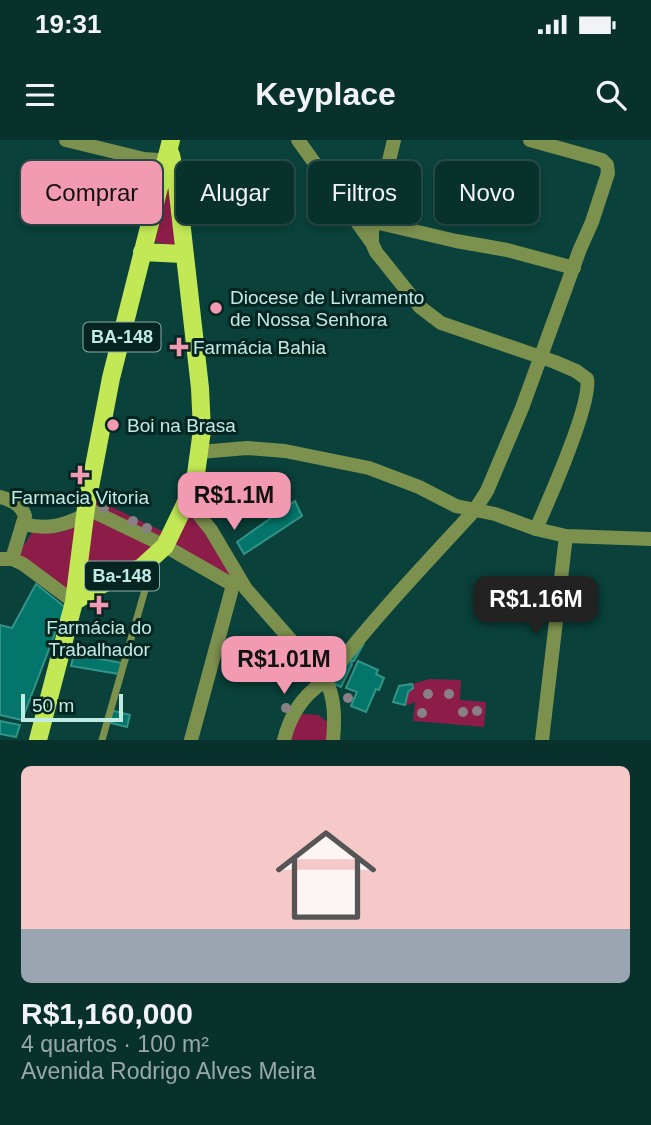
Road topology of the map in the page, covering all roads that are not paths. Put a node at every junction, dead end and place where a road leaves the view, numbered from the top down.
1 (66, 140) edge
2 (298, 140) edge
3 (394, 140) edge
4 (530, 140) edge
5 (170, 154) edge
6 (389, 161) edge
7 (375, 224) edge
8 (384, 224) edge
9 (372, 243) junction
10 (142, 251) junction
11 (183, 254) junction
12 (574, 268) junction
13 (540, 357) junction
14 (200, 452) junction
15 (0, 497) edge
16 (187, 500) junction
17 (85, 511) junction
18 (474, 511) junction
19 (24, 524) junction
20 (536, 529) junction
21 (566, 536) junction
22 (651, 539) edge
23 (160, 550) junction
24 (6, 559) edge
25 (239, 587) junction
26 (74, 602) junction
27 (326, 680) junction
28 (334, 733) edge
29 (38, 740) edge
30 (102, 740) edge
31 (191, 740) edge
32 (284, 740) edge
33 (542, 740) edge

1 - 5 street
2 - 9 street
3 - 6 street
4 - 12 street
5 - 10 main road, BA-148
5 - 11 main road, Ba-148
7 - 9 street
8 - 12 street
9 - 13 street
10 - 11 main road
10 - 17 main road, BA-148
11 - 14 main road, Ba-148
12 - 13 street
13 - 18 street
13 - 20 street
14 - 16 main road, Ba-148
14 - 18 street
15 - 19 street
16 - 23 main road, Ba-148
16 - 25 street
17 - 19 street
17 - 23 street
17 - 26 main road, BA-148
18 - 20 street
18 - 27 street
19 - 24 street
20 - 21 street
21 - 22 street
21 - 33 street
23 - 25 street
23 - 26 main road, Ba-148
23 - 30 lane
24 - 26 street
25 - 27 street
25 - 31 street
26 - 29 main road
27 - 28 street
27 - 32 street

